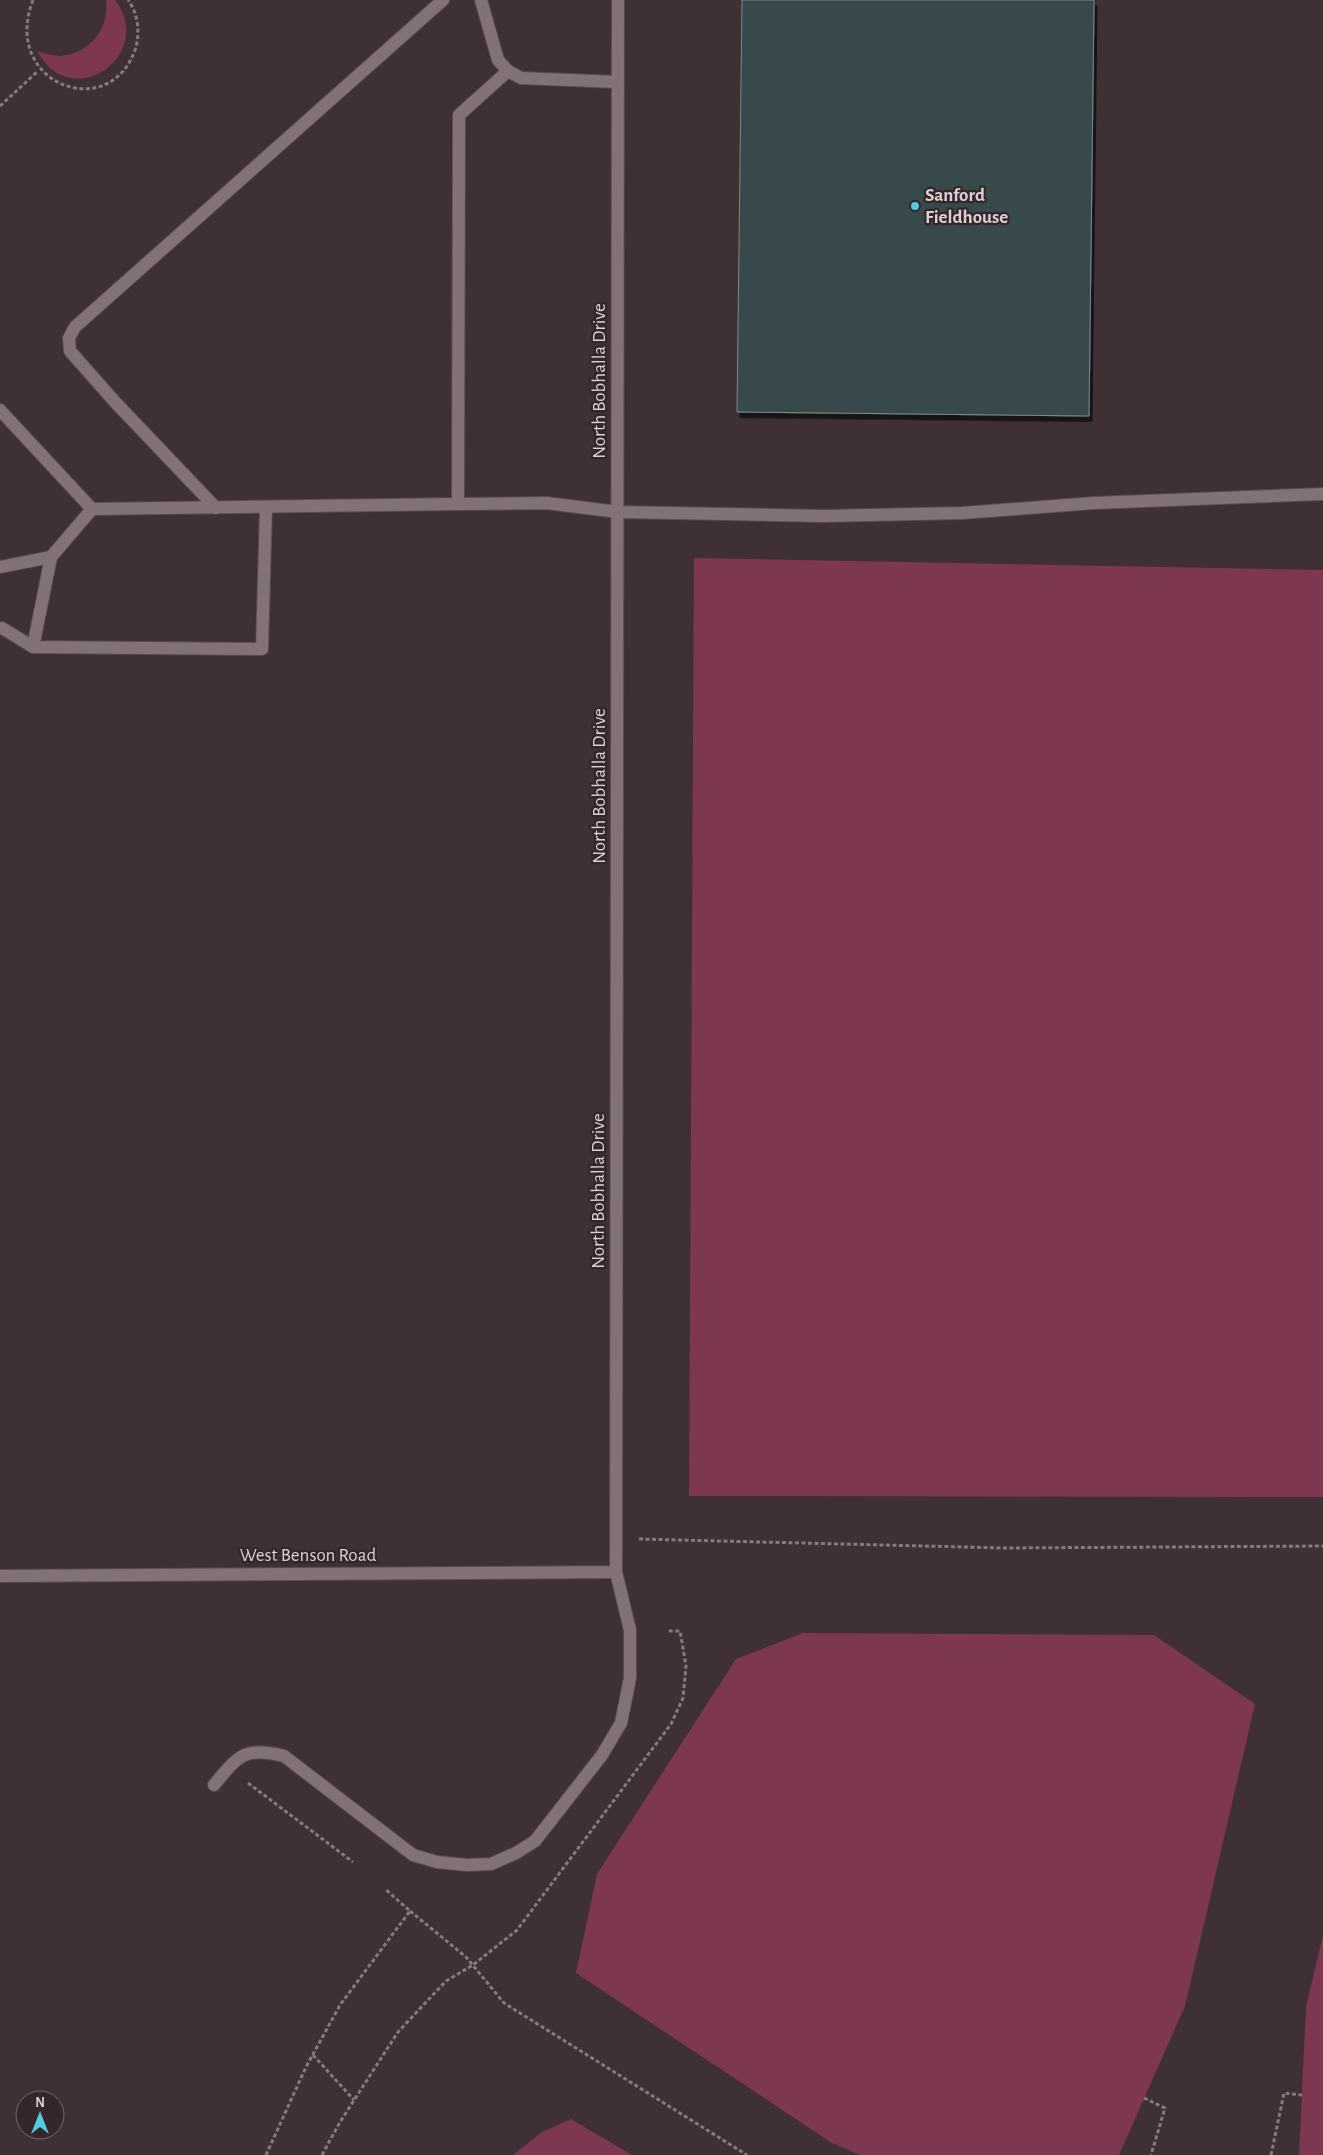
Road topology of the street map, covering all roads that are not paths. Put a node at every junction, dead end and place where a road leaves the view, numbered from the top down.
1 (443, 0) edge
2 (481, 0) edge
3 (618, 0) edge
4 (508, 71) junction
5 (618, 82) junction
6 (0, 410) edge
7 (1323, 494) edge
8 (458, 504) junction
9 (216, 508) junction
10 (266, 508) junction
11 (92, 509) junction
12 (618, 512) junction
13 (51, 557) junction
14 (0, 567) edge
15 (2, 628) dead end
16 (33, 647) junction
17 (616, 1572) junction
18 (0, 1576) edge
19 (214, 1785) dead end

1 - 9 street
2 - 4 street
3 - 5 street, North Bobhalla Drive
4 - 5 street
4 - 8 street
5 - 12 street, North Bobhalla Drive
6 - 11 street
7 - 12 street
8 - 10 street
8 - 12 street
9 - 10 street
9 - 11 street
10 - 16 street
11 - 13 street
12 - 17 street, North Bobhalla Drive
13 - 14 street
13 - 16 street
15 - 16 street
17 - 18 street, West Benson Road
17 - 19 street, North Bobhalla Drive

